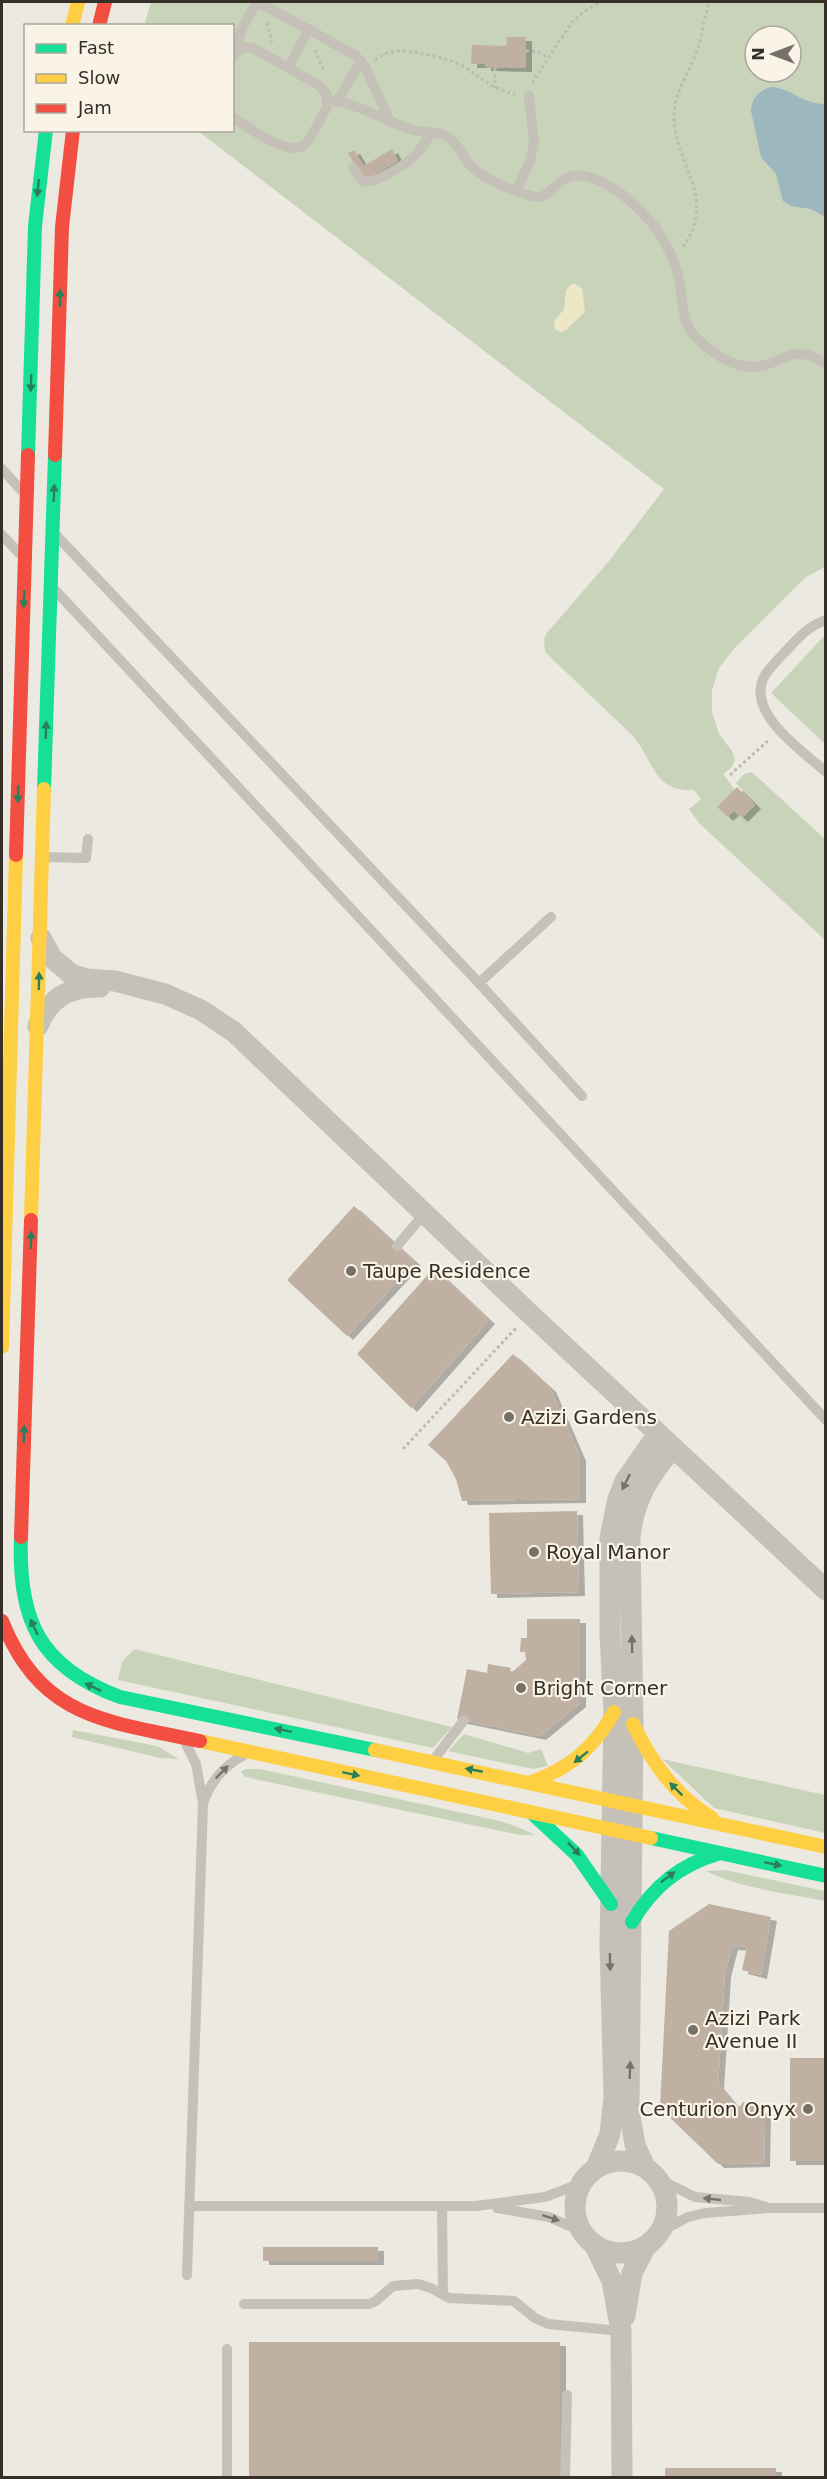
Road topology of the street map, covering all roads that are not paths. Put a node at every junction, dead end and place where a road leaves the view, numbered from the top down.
1 (78, 2) edge
2 (105, 2) edge
3 (259, 2) edge
4 (72, 24) edge
5 (100, 24) edge
6 (308, 30) junction
7 (239, 49) junction
8 (234, 56) edge
9 (363, 64) junction
10 (283, 65) junction
11 (529, 96) road end
12 (330, 97) junction
13 (234, 118) edge
14 (390, 121) junction
15 (46, 132) edge
16 (74, 132) edge
17 (431, 132) junction
18 (353, 168) dead end
19 (517, 190) junction
20 (825, 364) edge
21 (2, 469) edge
22 (27, 497) junction
23 (52, 531) junction
24 (2, 535) edge
25 (25, 560) junction
26 (51, 586) junction
27 (825, 620) edge
28 (825, 772) edge
29 (88, 839) dead end
30 (42, 857) junction
31 (551, 917) dead end
32 (40, 935) junction
33 (479, 983) junction
34 (127, 985) junction
35 (38, 1026) junction
36 (582, 1096) dead end
37 (6, 1202) junction
38 (32, 1203) junction
39 (425, 1213) junction
40 (397, 1246) dead end
41 (2, 1347) edge
42 (825, 1420) edge
43 (666, 1441) junction
44 (825, 1590) edge
45 (2, 1621) edge
46 (69, 1673) junction
47 (50, 1692) junction
48 (614, 1712) junction
49 (464, 1720) dead end
50 (633, 1724) junction
51 (181, 1737) junction
52 (253, 1752) junction
53 (432, 1762) junction
54 (531, 1782) junction
55 (623, 1802) junction
56 (203, 1804) junction
57 (529, 1812) junction
58 (722, 1824) junction
59 (623, 1832) junction
60 (825, 1847) edge
61 (720, 1853) junction
62 (825, 1875) edge
63 (610, 1904) junction
64 (632, 1922) junction
65 (652, 2173) junction
66 (589, 2176) junction
67 (189, 2206) junction
68 (442, 2206) junction
69 (476, 2206) junction
70 (769, 2208) junction
71 (825, 2208) edge
72 (588, 2238) junction
73 (654, 2239) junction
74 (186, 2275) dead end
75 (443, 2295) junction
76 (244, 2304) dead end
77 (621, 2331) junction
78 (227, 2349) dead end
79 (567, 2396) dead end
80 (227, 2478) edge
81 (565, 2478) edge
82 (622, 2478) edge

1 - 4 street
2 - 5 street
3 - 6 lane
3 - 7 lane
6 - 9 lane
6 - 10 lane
7 - 8 lane
7 - 10 lane
9 - 12 lane
9 - 14 lane
10 - 12 lane
11 - 19 lane
12 - 13 lane
12 - 14 lane
14 - 17 lane
15 -> 22 street
23 -> 16 street
17 - 18 lane
17 - 19 lane
19 - 20 lane
21 - 22 lane
22 - 25 street
23 - 26 street
23 - 33 lane
24 - 25 lane
25 -> 37 street
30 -> 26 street
26 - 42 lane
27 - 28 lane
29 - 30 lane
30 - 32 street
31 - 33 lane
32 - 34 street
35 -> 32 street
33 - 36 lane
34 - 35 street
34 - 39 street
35 - 38 street
37 - 38 street
37 - 41 street
46 -> 38 street
39 - 40 lane
39 - 43 street
43 - 44 street
43 -> 48 street
50 -> 43 street
45 - 47 street
46 - 47 street
53 -> 46 street
47 - 51 street
48 -> 54 street
48 - 55 street
49 - 53 lane
50 - 55 street
58 -> 50 street
51 - 52 street
51 - 56 lane
56 -> 52 lane
52 -> 57 street
54 -> 53 street
54 - 55 street
55 - 58 street
55 - 59 street
56 - 67 lane
57 - 59 street
57 -> 63 street
58 - 60 street
59 - 61 street
59 - 63 street
59 - 64 street
61 -> 62 street
64 -> 61 street
63 -> 66 street
65 -> 64 street
65 - 66 street
70 -> 65 lane
65 - 73 street
66 - 69 lane
66 - 72 street
67 - 68 lane
67 - 74 lane
68 - 69 lane
68 - 75 lane
69 -> 72 lane
70 - 71 lane
70 - 73 lane
72 - 73 street
72 - 77 street
73 - 77 street
75 - 76 lane
75 - 77 lane
77 - 82 street
78 - 80 lane
79 - 81 lane

